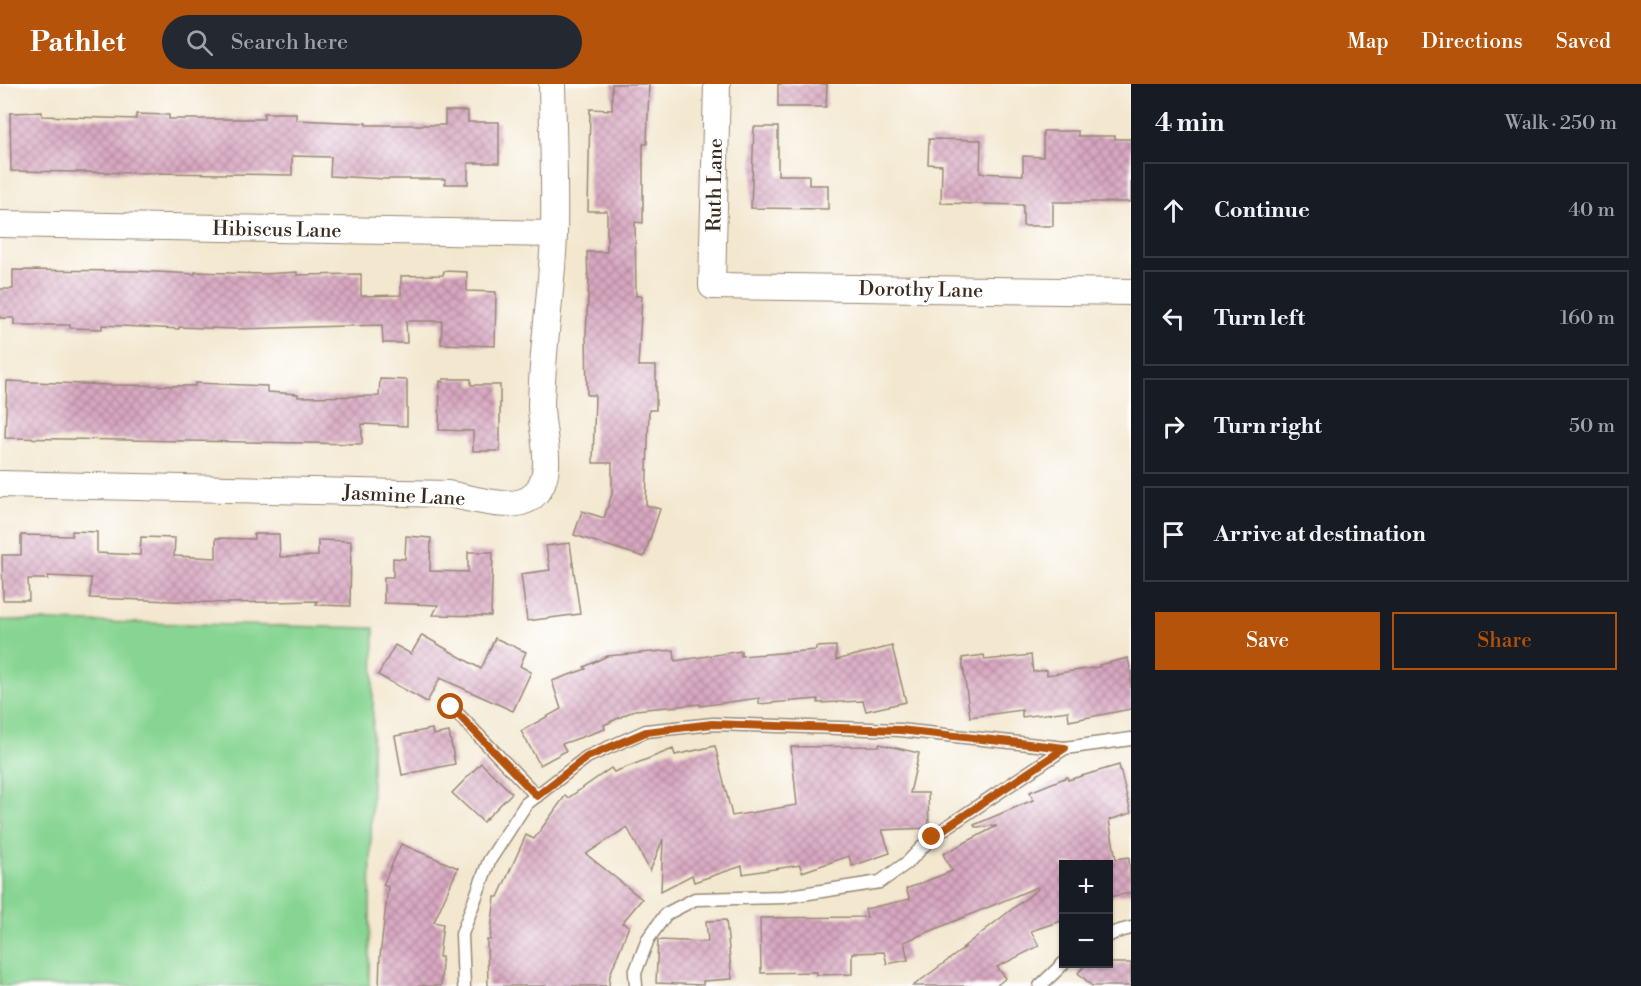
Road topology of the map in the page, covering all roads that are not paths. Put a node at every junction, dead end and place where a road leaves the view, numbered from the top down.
1 (552, 84) edge
2 (717, 84) edge
3 (0, 224) edge
4 (554, 234) junction
5 (712, 286) joint
6 (1131, 292) edge
7 (0, 483) edge
8 (451, 707) dead end
9 (1131, 739) edge
10 (1065, 748) junction
11 (537, 796) junction
12 (1131, 928) edge
13 (1113, 934) edge
14 (1059, 968) edge
15 (464, 986) edge
16 (636, 986) edge
17 (1040, 986) edge

1 - 4 street, Jasmine Lane
2 - 5 street, Ruth Lane
3 - 4 street, Hibiscus Lane
4 - 7 street, Jasmine Lane
5 - 6 street, Dorothy Lane
8 - 11 lane
9 - 10 lane
10 - 11 lane
10 - 16 lane
11 - 15 lane
12 - 13 lane
14 - 17 lane

